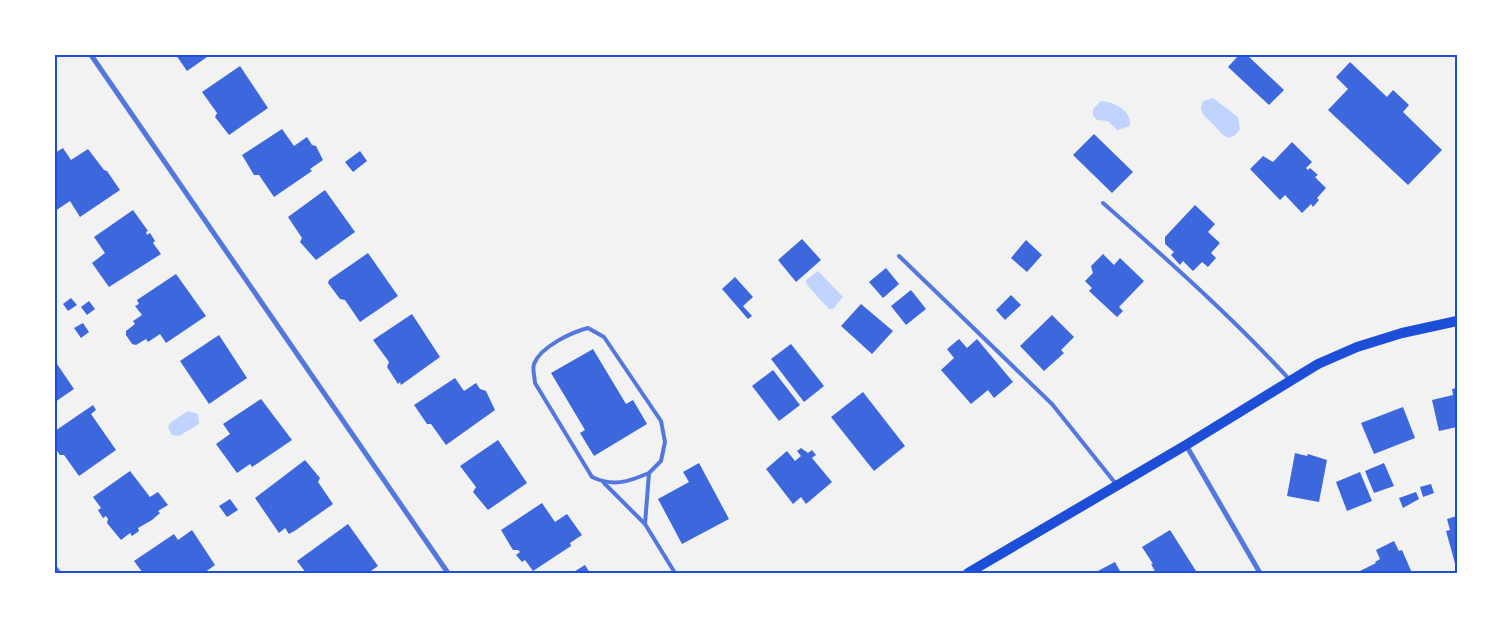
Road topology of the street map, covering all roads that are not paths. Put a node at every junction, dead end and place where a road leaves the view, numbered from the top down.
1 (91, 55) edge
2 (1103, 203) dead end
3 (899, 256) dead end
4 (1457, 321) edge
5 (1290, 380) junction
6 (1186, 445) junction
7 (650, 473) junction
8 (604, 483) junction
9 (1117, 486) junction
10 (645, 524) junction
11 (55, 568) edge
12 (59, 573) edge
13 (448, 573) edge
14 (675, 573) edge
15 (968, 573) edge
16 (1260, 573) edge

1 - 13 street
2 - 5 lane
3 - 9 lane
4 - 5 main road
5 - 6 main road
6 - 9 main road
6 - 16 street
7 - 8 lane
7 - 8 lane
7 - 10 lane
8 - 10 lane
9 - 15 main road
10 - 14 lane
11 - 12 street

